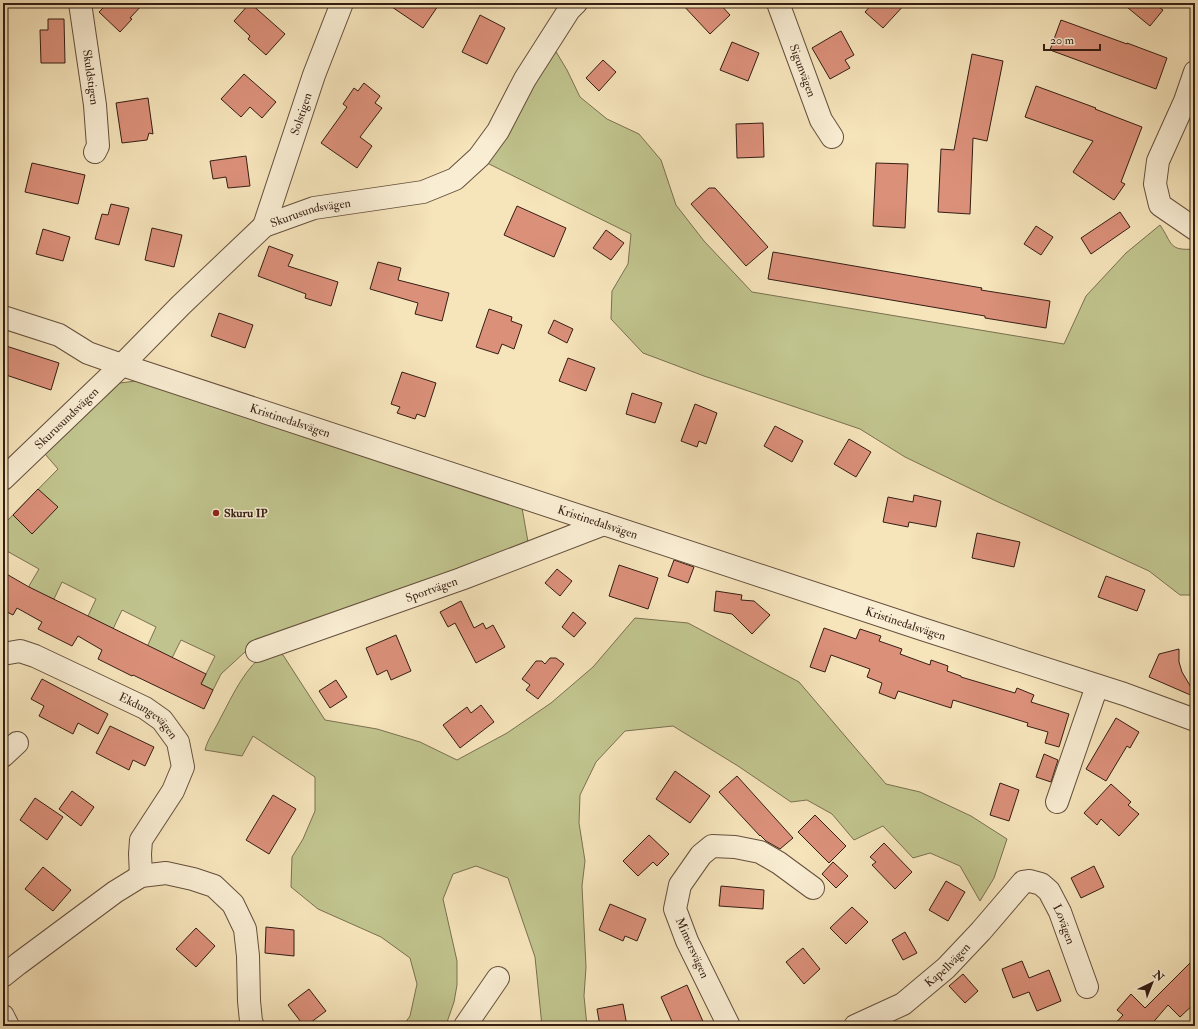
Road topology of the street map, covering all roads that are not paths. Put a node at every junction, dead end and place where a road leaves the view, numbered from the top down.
1 (80, 3) edge
2 (342, 3) edge
3 (576, 3) edge
4 (778, 3) edge
5 (1195, 72) edge
6 (832, 137) dead end
7 (95, 152) dead end
8 (264, 226) junction
9 (1195, 229) edge
10 (3, 317) edge
11 (122, 365) junction
12 (3, 479) edge
13 (604, 524) junction
14 (257, 651) dead end
15 (3, 654) edge
16 (1097, 686) junction
17 (1195, 720) edge
18 (1056, 802) dead end
19 (140, 876) junction
20 (1023, 882) joint
21 (813, 888) dead end
22 (3, 976) edge
23 (498, 978) dead end
24 (1087, 987) dead end
25 (3, 1016) edge
26 (8, 1026) edge
27 (253, 1026) edge
28 (465, 1026) edge
29 (729, 1026) edge
30 (855, 1026) edge

1 - 7 street, Skuldstigen
2 - 8 street, Solstigen
3 - 8 street, Skurusundsvägen
4 - 6 street, Sigunvägen
5 - 9 street
8 - 11 street, Skurusundsvägen
10 - 11 street, Kristinedalsvägen
11 - 12 street, Skurusundsvägen
11 - 13 street, Kristinedalsvägen
13 - 14 street, Sportvägen
13 - 16 street, Kristinedalsvägen
15 - 19 street, Ekdungevägen
16 - 17 street, Kristinedalsvägen
16 - 18 street
19 - 22 street
19 - 27 street
20 - 24 street, Lovägen
20 - 30 street, Kapellvägen
21 - 29 street, Mimersvägen
23 - 28 street
25 - 26 street

